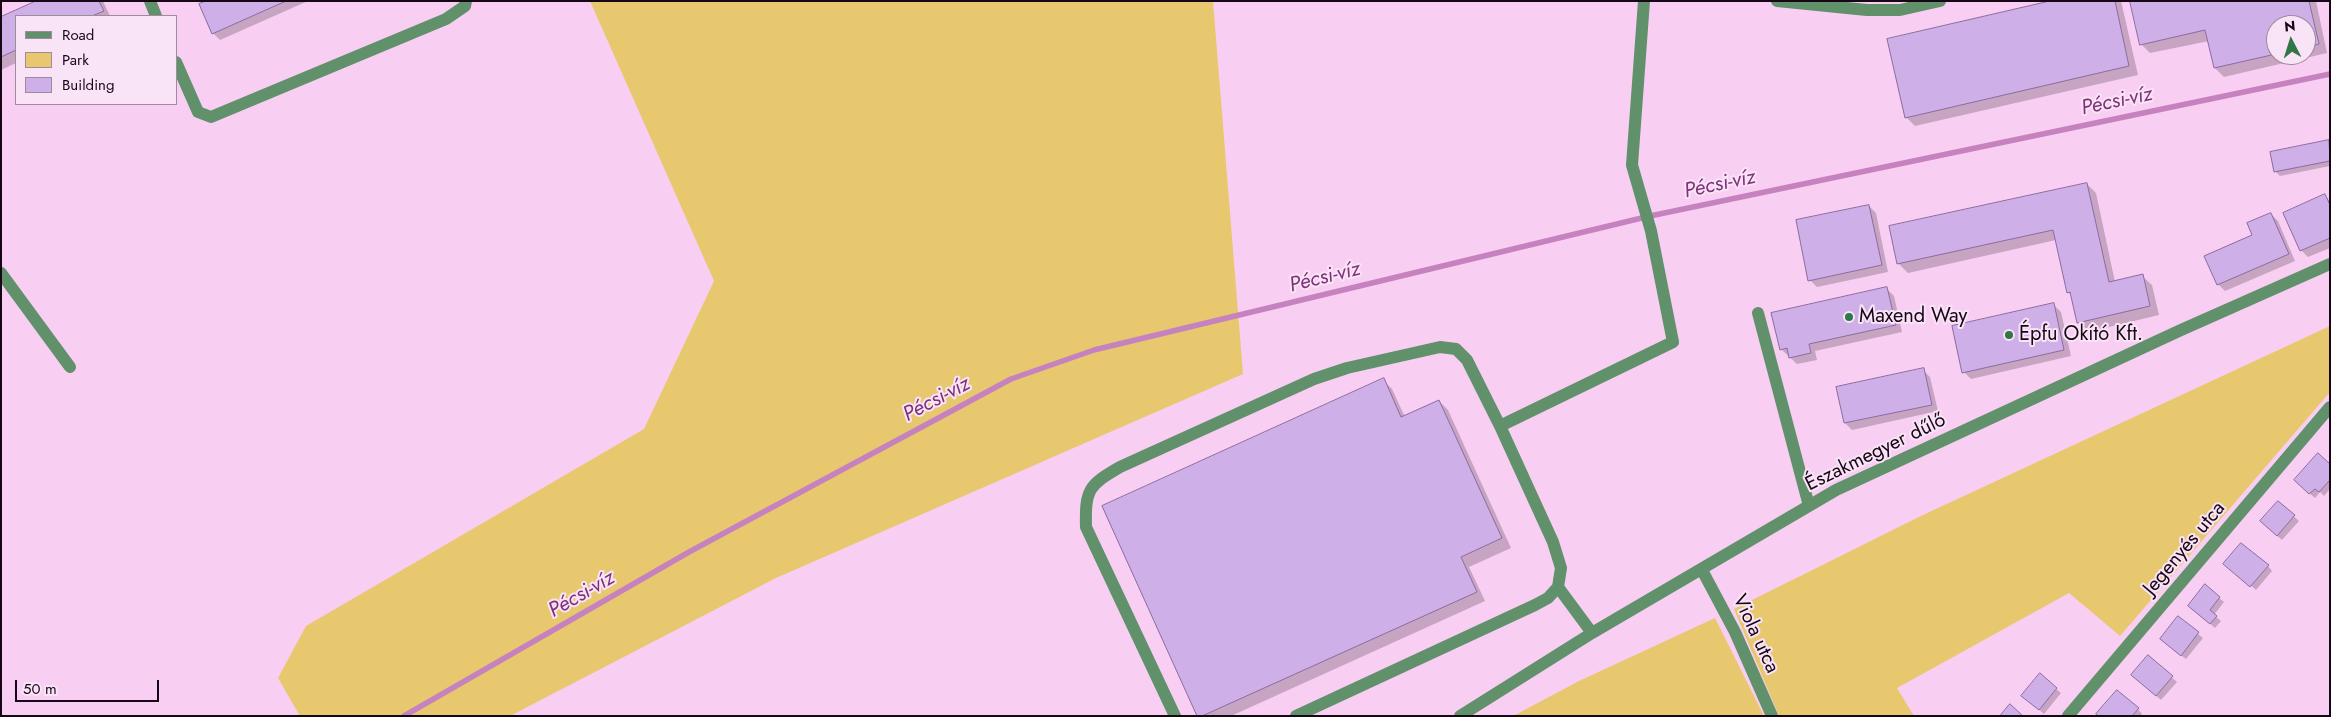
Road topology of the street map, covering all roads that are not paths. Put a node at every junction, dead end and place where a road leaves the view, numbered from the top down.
1 (150, 1) edge
2 (466, 1) edge
3 (1644, 1) edge
4 (1777, 1) edge
5 (1940, 1) edge
6 (156, 15) edge
7 (178, 67) edge
8 (2330, 264) edge
9 (1, 273) edge
10 (1758, 313) dead end
11 (70, 367) dead end
12 (2330, 406) edge
13 (1500, 426) junction
14 (1809, 506) junction
15 (1702, 570) junction
16 (1558, 587) junction
17 (1592, 633) junction
18 (1175, 716) edge
19 (1296, 716) edge
20 (1460, 716) edge
21 (1772, 716) edge
22 (2068, 716) edge

1 - 6 street
2 - 7 street
3 - 13 street
4 - 5 street
8 - 14 street, Északmegyer dűlő
9 - 11 street
10 - 14 street
12 - 22 street, Jegenyés utca
13 - 16 street
13 - 18 street
14 - 15 street, Északmegyer dűlő
15 - 17 street, Északmegyer dűlő
15 - 21 street, Viola utca
16 - 17 street
16 - 19 street
17 - 20 street, Északmegyer dűlő

